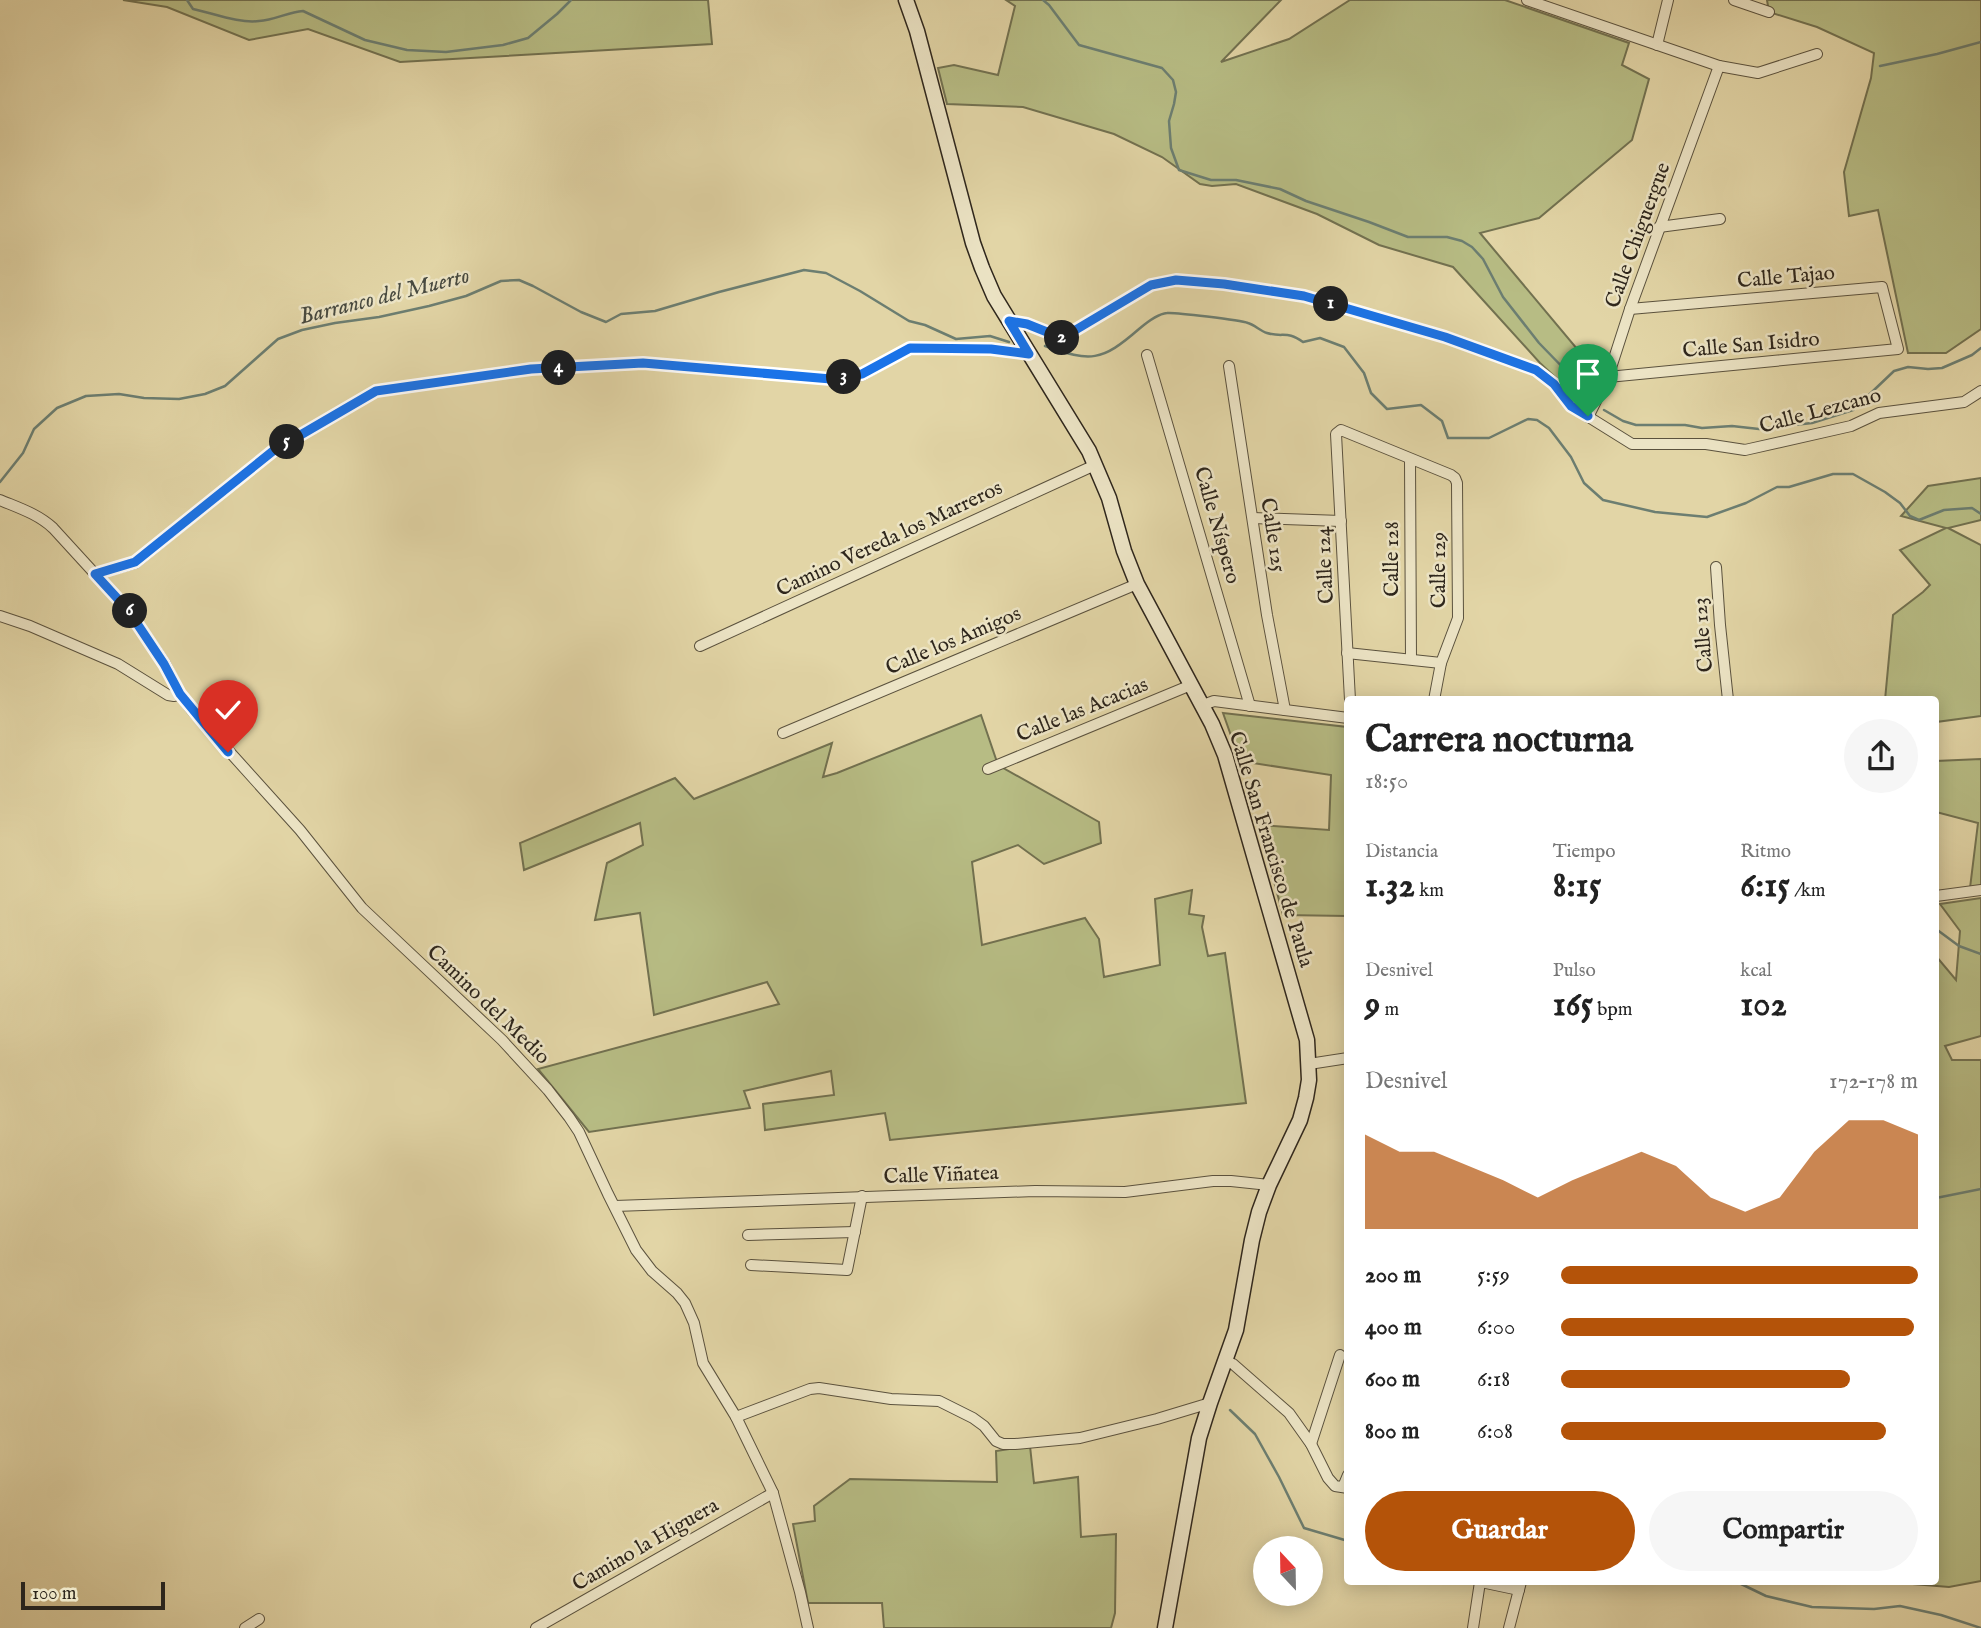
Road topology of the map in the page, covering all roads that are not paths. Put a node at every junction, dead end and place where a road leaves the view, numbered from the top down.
1 (906, 0) edge
2 (1527, 0) edge
3 (1668, 0) edge
4 (1734, 0) edge
5 (1769, 12) dead end
6 (1657, 45) junction
7 (1817, 54) dead end
8 (1719, 66) junction
9 (1720, 219) dead end
10 (1659, 227) junction
11 (1630, 309) junction
12 (1009, 321) junction
13 (1898, 349) joint
14 (1029, 354) junction
15 (1147, 355) dead end
16 (1229, 366) dead end
17 (1608, 377) junction
18 (1981, 391) edge
19 (1588, 416) junction
20 (1410, 458) junction
21 (1095, 465) junction
22 (0, 500) edge
23 (1253, 518) junction
24 (1342, 521) junction
25 (1716, 568) dead end
26 (95, 574) junction
27 (1137, 584) junction
28 (0, 616) edge
29 (700, 646) dead end
30 (1347, 653) junction
31 (1411, 659) junction
32 (1441, 663) junction
33 (1191, 685) junction
34 (180, 694) junction
35 (1350, 696) edge
36 (1435, 696) edge
37 (1728, 696) edge
38 (1203, 705) junction
39 (1250, 706) junction
40 (1285, 710) junction
41 (1344, 717) edge
42 (783, 733) dead end
43 (988, 769) dead end
44 (1981, 890) edge
45 (1939, 896) edge
46 (1344, 1059) edge
47 (1309, 1064) junction
48 (1269, 1185) junction
49 (862, 1196) junction
50 (615, 1206) junction
51 (855, 1231) junction
52 (748, 1236) dead end
53 (751, 1265) dead end
54 (1340, 1355) dead end
55 (1226, 1361) junction
56 (1210, 1403) junction
57 (736, 1417) junction
58 (1311, 1444) junction
59 (1344, 1488) edge
60 (773, 1493) junction
61 (1480, 1585) edge
62 (1520, 1586) edge
63 (260, 1619) dead end
64 (245, 1628) edge
65 (536, 1628) edge
66 (808, 1628) edge
67 (1165, 1628) edge
68 (1473, 1628) edge
69 (1509, 1628) edge

1 - 12 main road, Calle San Francisco de Paula
2 - 6 street
3 - 6 street
4 - 5 street
6 - 8 street
7 - 8 street
8 - 10 street, Calle Chiguergue
9 - 10 street
10 - 11 street, Calle Chiguergue
11 - 13 street, Calle Tajao
11 - 17 street, Calle Chiguergue
12 - 14 main road, Calle San Francisco de Paula
12 - 19 street, Calle Lezcano
13 - 17 street, Calle San Isidro
14 - 21 main road, Calle San Francisco de Paula
14 - 26 street
15 - 39 street, Calle Níspero
16 - 23 street, Calle 125
17 - 19 street, Calle Chiguergue
18 - 19 street, Calle Lezcano
20 - 24 street, Calle 124
20 - 31 street, Calle 128
20 - 32 street, Calle 129
21 - 27 main road, Calle San Francisco de Paula
21 - 29 street, Camino Vereda los Marreros
22 - 26 street, Camino del Medio
23 - 24 street
23 - 40 street, Calle 125
24 - 30 street, Calle 124
25 - 37 street, Calle 123
26 - 34 street, Camino del Medio
27 - 33 main road, Calle San Francisco de Paula
27 - 42 street, Calle los Amigos
28 - 34 street
30 - 31 street
30 - 35 street, Calle 124
31 - 32 street
32 - 36 street, Calle 129
33 - 38 main road, Calle San Francisco de Paula
33 - 43 street, Calle las Acacias
34 - 50 street, Camino del Medio
38 - 39 street
38 - 47 main road, Calle San Francisco de Paula
39 - 40 street
40 - 41 street
44 - 45 street
46 - 47 street
47 - 48 main road, Calle San Francisco de Paula
48 - 49 street, Calle Viñatea
48 - 55 main road, Calle San Francisco de Paula
49 - 50 street, Calle Viñatea
49 - 51 street
50 - 57 street, Camino del Medio
51 - 52 street
51 - 53 street
54 - 58 street
55 - 56 main road, Calle San Francisco de Paula
55 - 58 street
56 - 57 street
56 - 67 main road, Calle San Francisco de Paula
57 - 60 street, Camino del Medio
58 - 59 street
60 - 65 street, Camino la Higuera
60 - 66 street, Camino del Medio
61 - 68 street
62 - 69 street
63 - 64 street

